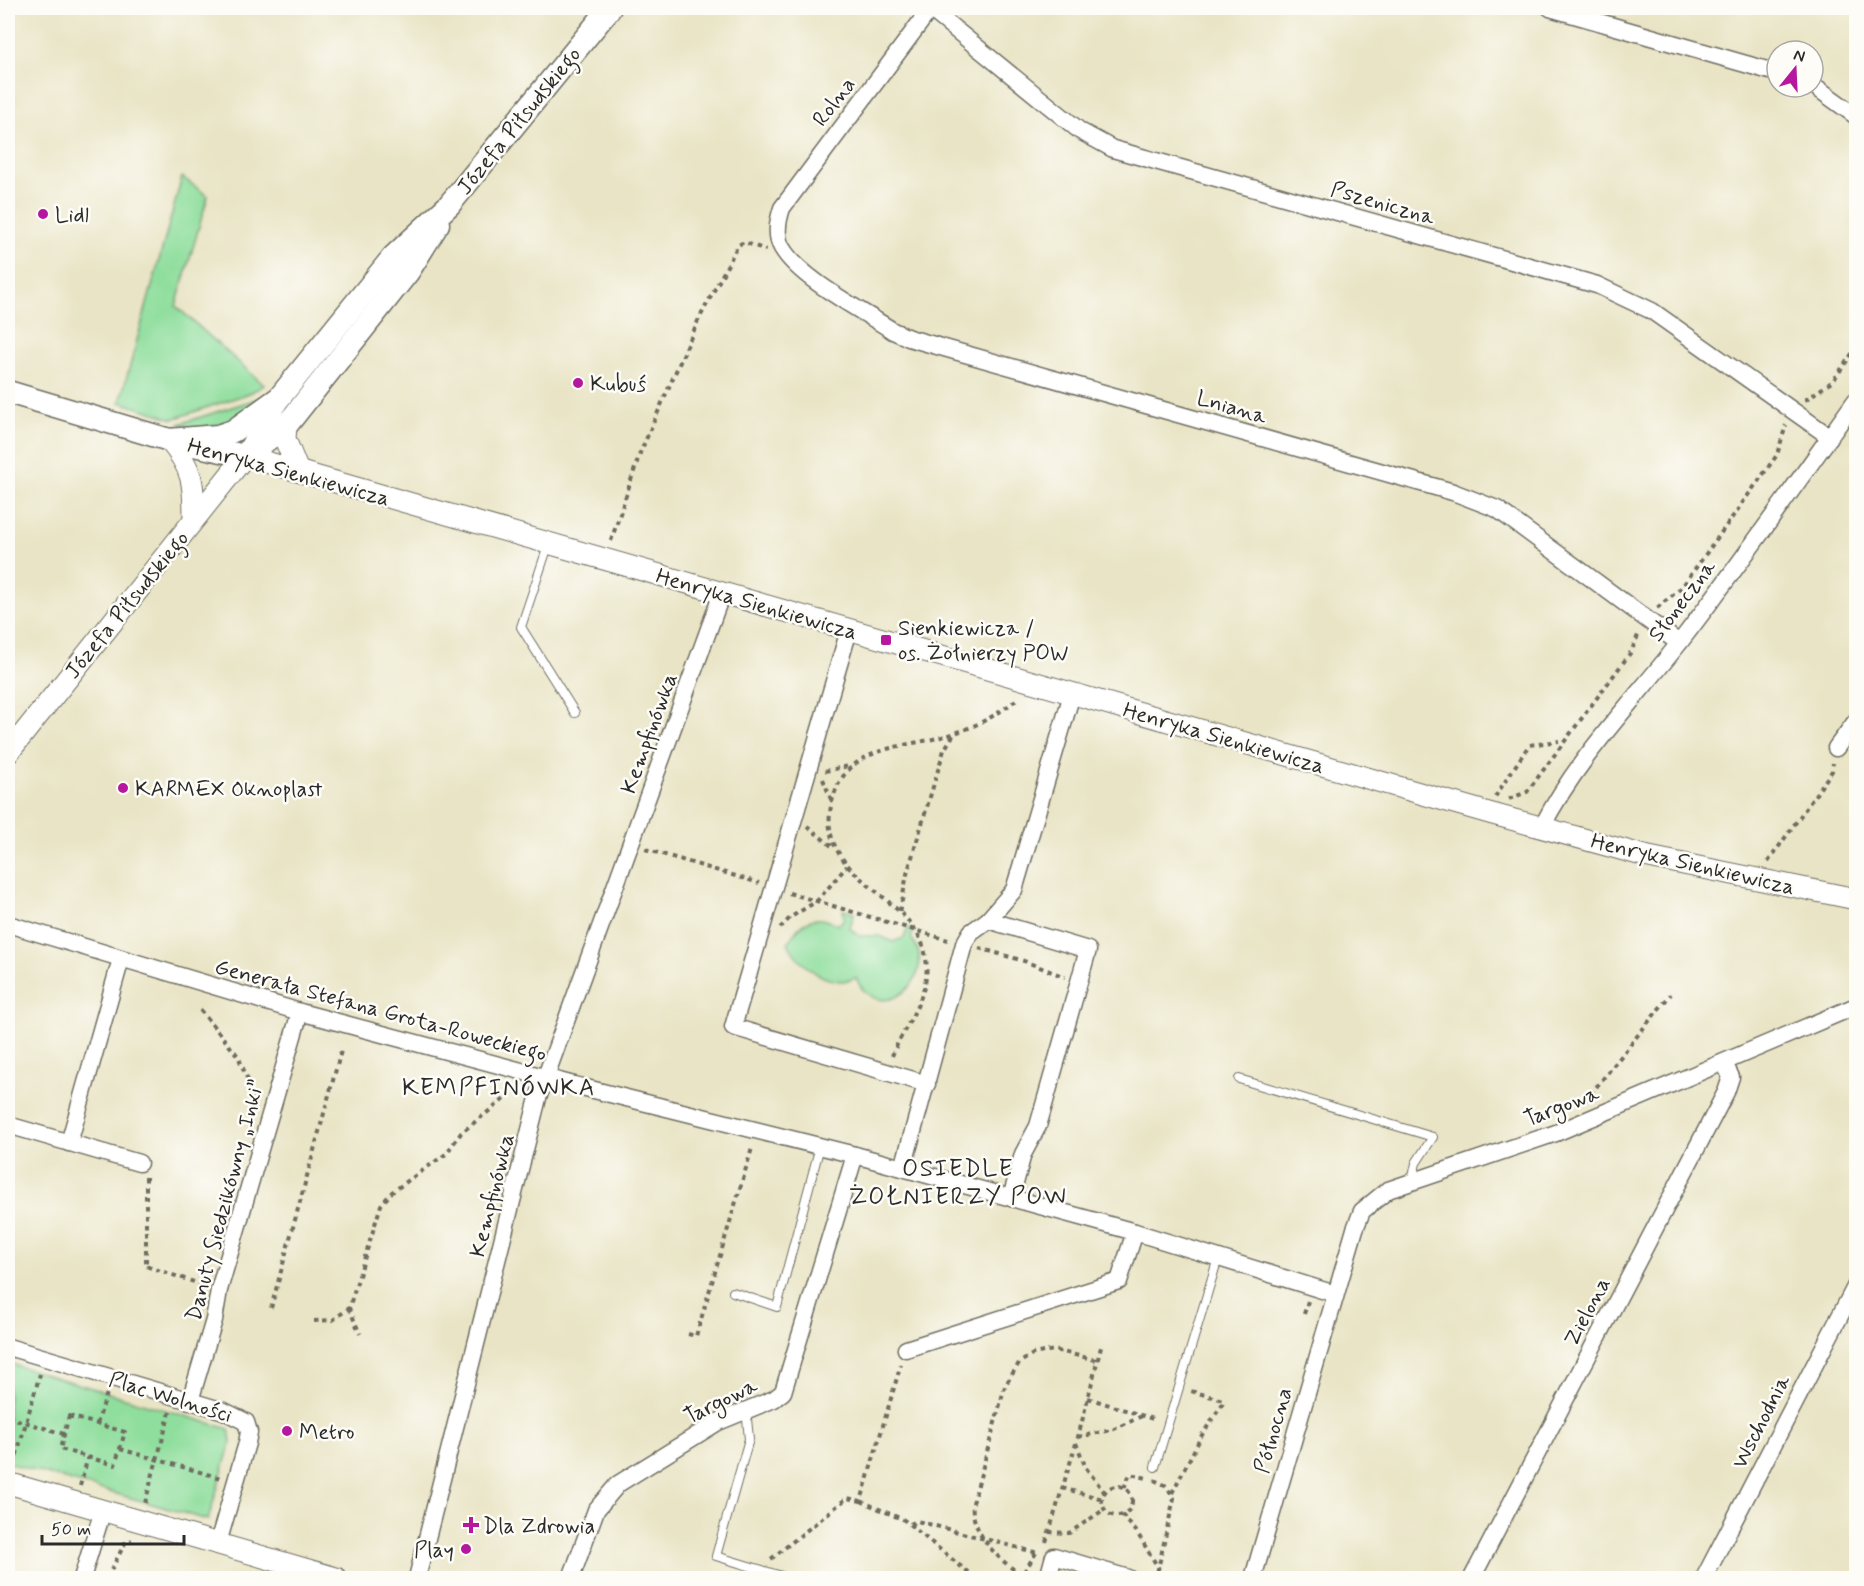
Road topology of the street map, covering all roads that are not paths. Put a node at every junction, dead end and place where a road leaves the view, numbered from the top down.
1 (610, 8) edge
2 (930, 8) edge
3 (1550, 8) edge
4 (1765, 70) edge
5 (1825, 93) edge
6 (1857, 116) edge
7 (449, 205) junction
8 (778, 225) joint
9 (8, 392) edge
10 (279, 398) junction
11 (1857, 400) edge
12 (286, 426) junction
13 (1830, 437) junction
14 (169, 440) junction
15 (245, 456) junction
16 (298, 471) junction
17 (194, 519) junction
18 (549, 543) junction
19 (722, 594) junction
20 (849, 630) junction
21 (1679, 643) junction
22 (1071, 694) junction
23 (575, 712) dead end
24 (1857, 721) edge
25 (1836, 748) road end
26 (8, 753) edge
27 (1542, 827) junction
28 (1857, 899) edge
29 (988, 920) junction
30 (8, 924) edge
31 (121, 960) junction
32 (1857, 1006) edge
33 (300, 1012) junction
34 (1724, 1063) junction
35 (545, 1077) junction
36 (1239, 1079) dead end
37 (927, 1084) junction
38 (8, 1125) edge
39 (69, 1143) junction
40 (820, 1146) junction
41 (855, 1155) junction
42 (139, 1163) road end
43 (903, 1168) junction
44 (1412, 1181) junction
45 (1011, 1198) junction
46 (1135, 1232) junction
47 (1218, 1258) junction
48 (1857, 1285) edge
49 (733, 1292) dead end
50 (1335, 1294) junction
51 (8, 1347) edge
52 (906, 1349) road end
53 (190, 1401) junction
54 (746, 1410) junction
55 (1155, 1467) dead end
56 (10, 1475) edge
57 (103, 1510) junction
58 (218, 1543) junction
59 (82, 1578) edge
60 (336, 1578) edge
61 (417, 1578) edge
62 (571, 1578) edge
63 (788, 1578) edge
64 (1048, 1578) edge
65 (1128, 1578) edge
66 (1253, 1578) edge
67 (1472, 1578) edge
68 (1704, 1578) edge

1 - 7 main road, Józefa Piłsudskiego
2 - 8 street, Rolna
2 - 13 street, Pszeniczna
3 - 4 street
5 - 6 street
7 - 10 main road, Józefa Piłsudskiego
7 - 12 main road, Józefa Piłsudskiego
8 - 21 street, Lniana
9 - 14 main road, Henryka Sienkiewicza
10 - 14 main road
10 - 15 street, Józefa Piłsudskiego
11 - 13 street, Słoneczna
12 - 15 main road, Józefa Piłsudskiego
12 - 16 street
13 - 21 street, Słoneczna
14 - 15 main road, Henryka Sienkiewicza
14 - 17 street
15 - 16 street, Henryka Sienkiewicza
15 - 17 street, Józefa Piłsudskiego
16 - 18 street, Henryka Sienkiewicza
17 - 26 street, Józefa Piłsudskiego
18 - 19 street, Henryka Sienkiewicza
18 - 23 lane
19 - 20 street, Henryka Sienkiewicza
19 - 35 street, Kempfinówka
20 - 22 street, Henryka Sienkiewicza
20 - 37 street
21 - 27 street, Słoneczna
22 - 27 street, Henryka Sienkiewicza
22 - 29 street
24 - 25 street
27 - 28 street, Henryka Sienkiewicza
29 - 37 street
29 - 45 street
30 - 31 street, Generała Stefana Grota-Roweckiego
31 - 33 street, Generała Stefana Grota-Roweckiego
31 - 39 street
32 - 34 street, Targowa
33 - 35 street, Generała Stefana Grota-Roweckiego
33 - 53 street, Danuty Siedzikówny „Inki”
34 - 44 street, Targowa
34 - 67 street, Zielona
35 - 40 street, Generała Stefana Grota-Roweckiego
35 - 61 street, Kempfinówka
36 - 44 lane
37 - 43 street
38 - 39 street
39 - 42 street
40 - 41 street, Generała Stefana Grota-Roweckiego
40 - 49 lane
41 - 43 street, Generała Stefana Grota-Roweckiego
41 - 54 street, Targowa
43 - 45 street, Generała Stefana Grota-Roweckiego
44 - 50 street, Targowa
45 - 46 street, Generała Stefana Grota-Roweckiego
46 - 47 street, Generała Stefana Grota-Roweckiego
46 - 52 street
47 - 50 street, Generała Stefana Grota-Roweckiego
47 - 55 lane
48 - 68 street, Wschodnia
50 - 66 street, Północna
51 - 53 street, Plac Wolności
53 - 58 street, Plac Wolności
54 - 62 street, Targowa
54 - 63 lane
56 - 57 street
57 - 58 street
57 - 59 street
58 - 60 street
64 - 65 street

